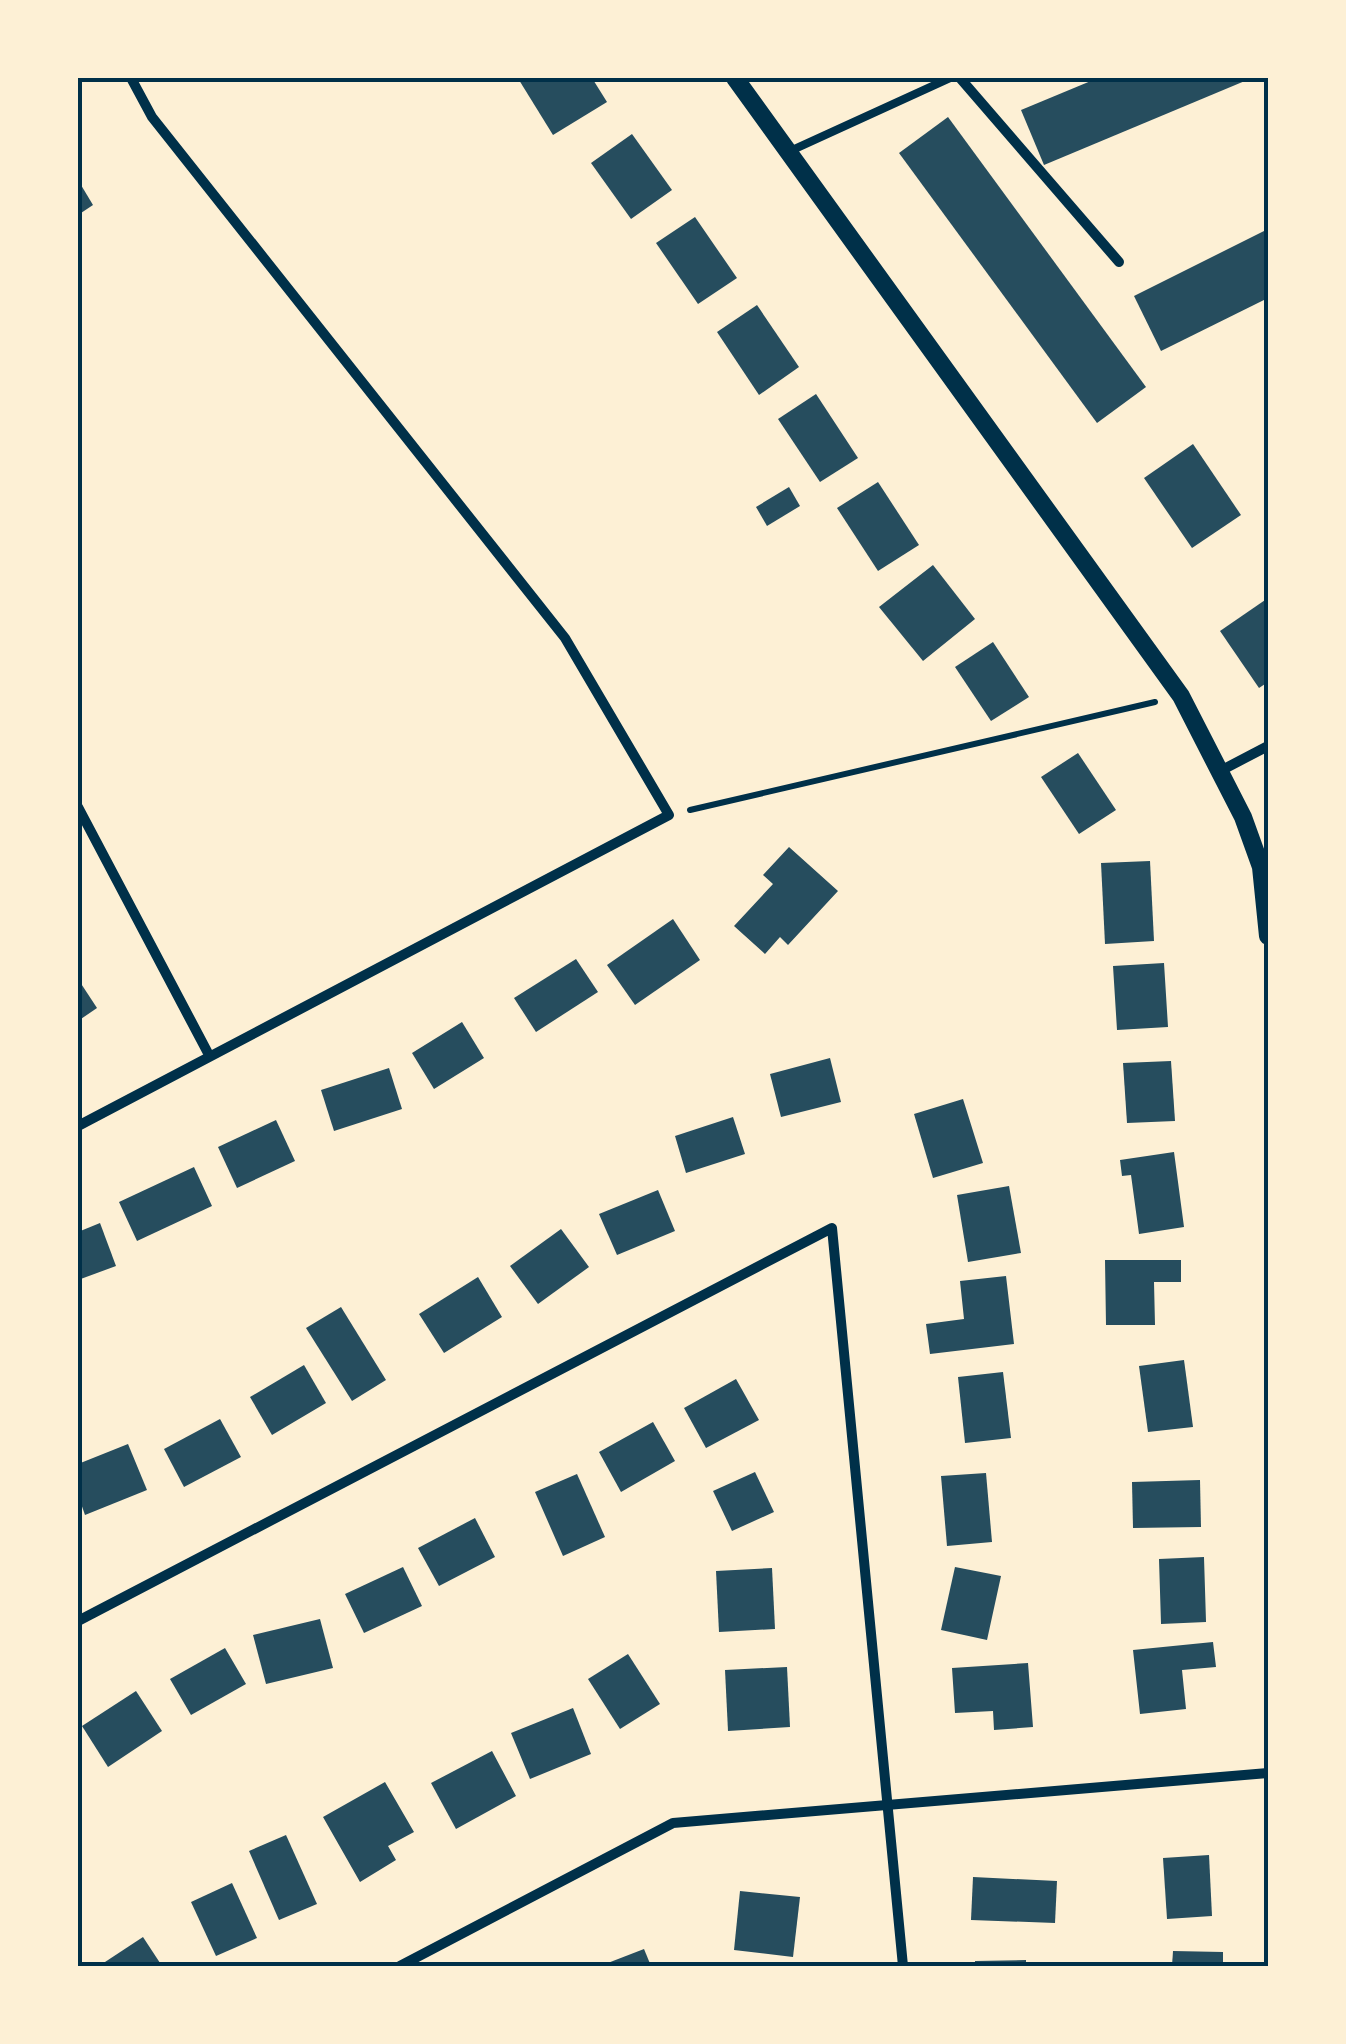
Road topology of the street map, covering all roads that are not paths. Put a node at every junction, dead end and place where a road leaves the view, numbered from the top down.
1 (131, 78) edge
2 (735, 78) edge
3 (950, 78) edge
4 (960, 78) edge
5 (788, 152) junction
6 (1119, 262) dead end
7 (1268, 746) edge
8 (1222, 770) junction
9 (78, 807) edge
10 (1268, 936) edge
11 (209, 1055) junction
12 (78, 1126) edge
13 (78, 1621) edge
14 (1268, 1773) edge
15 (890, 1804) junction
16 (400, 1966) edge
17 (904, 1966) edge

1 - 11 street
2 - 5 street
3 - 5 lane
4 - 6 street
5 - 8 street
7 - 8 street
8 - 10 street
9 - 11 street
11 - 12 street
13 - 15 street
14 - 15 street
15 - 16 street
15 - 17 street

